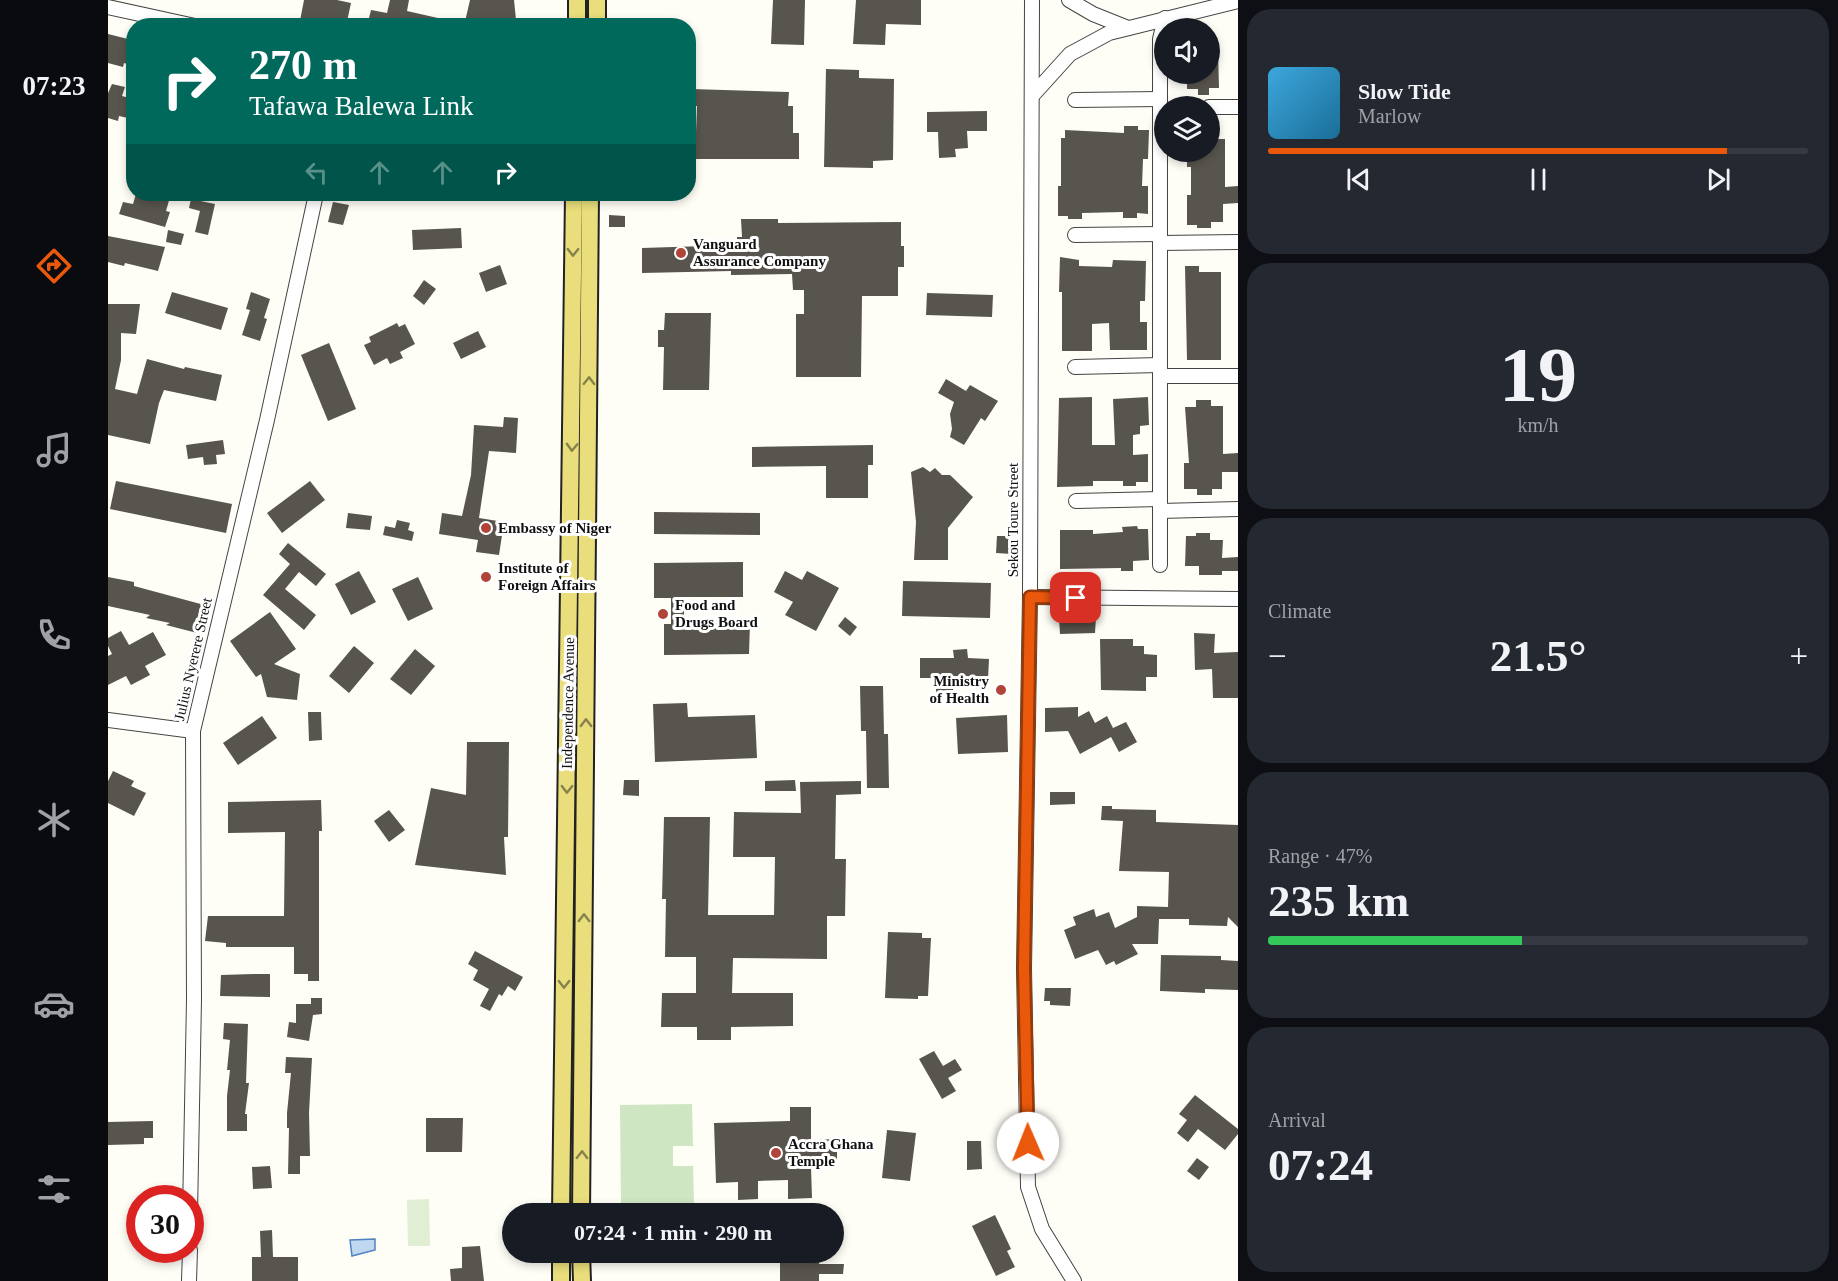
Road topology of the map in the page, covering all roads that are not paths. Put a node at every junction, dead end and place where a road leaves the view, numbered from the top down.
1 (577, 0) edge
2 (597, 0) edge
3 (1032, 0) edge
4 (1069, 0) edge
5 (1238, 1) edge
6 (108, 7) edge
7 (158, 18) edge
8 (577, 18) edge
9 (597, 18) edge
10 (1164, 18) edge
11 (1154, 21) edge
12 (1128, 28) junction
13 (1032, 96) junction
14 (1075, 100) dead end
15 (1154, 104) edge
16 (1220, 107) edge
17 (1238, 107) edge
18 (1161, 162) edge
19 (314, 201) edge
20 (574, 201) edge
21 (590, 201) edge
22 (1075, 235) dead end
23 (1160, 239) junction
24 (1238, 242) edge
25 (1075, 367) dead end
26 (1160, 370) junction
27 (1238, 376) edge
28 (1076, 501) dead end
29 (1160, 505) junction
30 (1238, 509) edge
31 (1160, 565) dead end
32 (1030, 597) junction
33 (1238, 599) edge
34 (108, 720) edge
35 (193, 731) junction
36 (191, 1185) edge
37 (561, 1203) edge
38 (581, 1203) edge
39 (190, 1263) edge
40 (561, 1263) edge
41 (581, 1263) edge
42 (189, 1281) edge
43 (561, 1281) edge
44 (582, 1281) edge
45 (1074, 1281) edge

1 - 8 main road
2 - 9 main road
3 - 13 street, Sekou Toure Street
4 - 12 street
5 - 10 street
6 - 7 street
11 - 12 street
12 - 13 street
13 - 32 street, Sekou Toure Street
14 - 15 street
16 - 17 street
18 - 23 street
19 - 35 street, Julius Nyerere Street
20 -> 37 main road, Independence Avenue
38 -> 21 main road, Independence Avenue
22 - 23 street
23 - 24 street
23 - 26 street
25 - 26 street
26 - 27 street
26 - 29 street
28 - 29 street
29 - 30 street
29 - 31 street
32 - 33 street
32 - 45 street, Sekou Toure Street
34 - 35 street
35 - 36 street, Julius Nyerere Street
39 - 42 street
40 - 43 main road
41 - 44 main road

